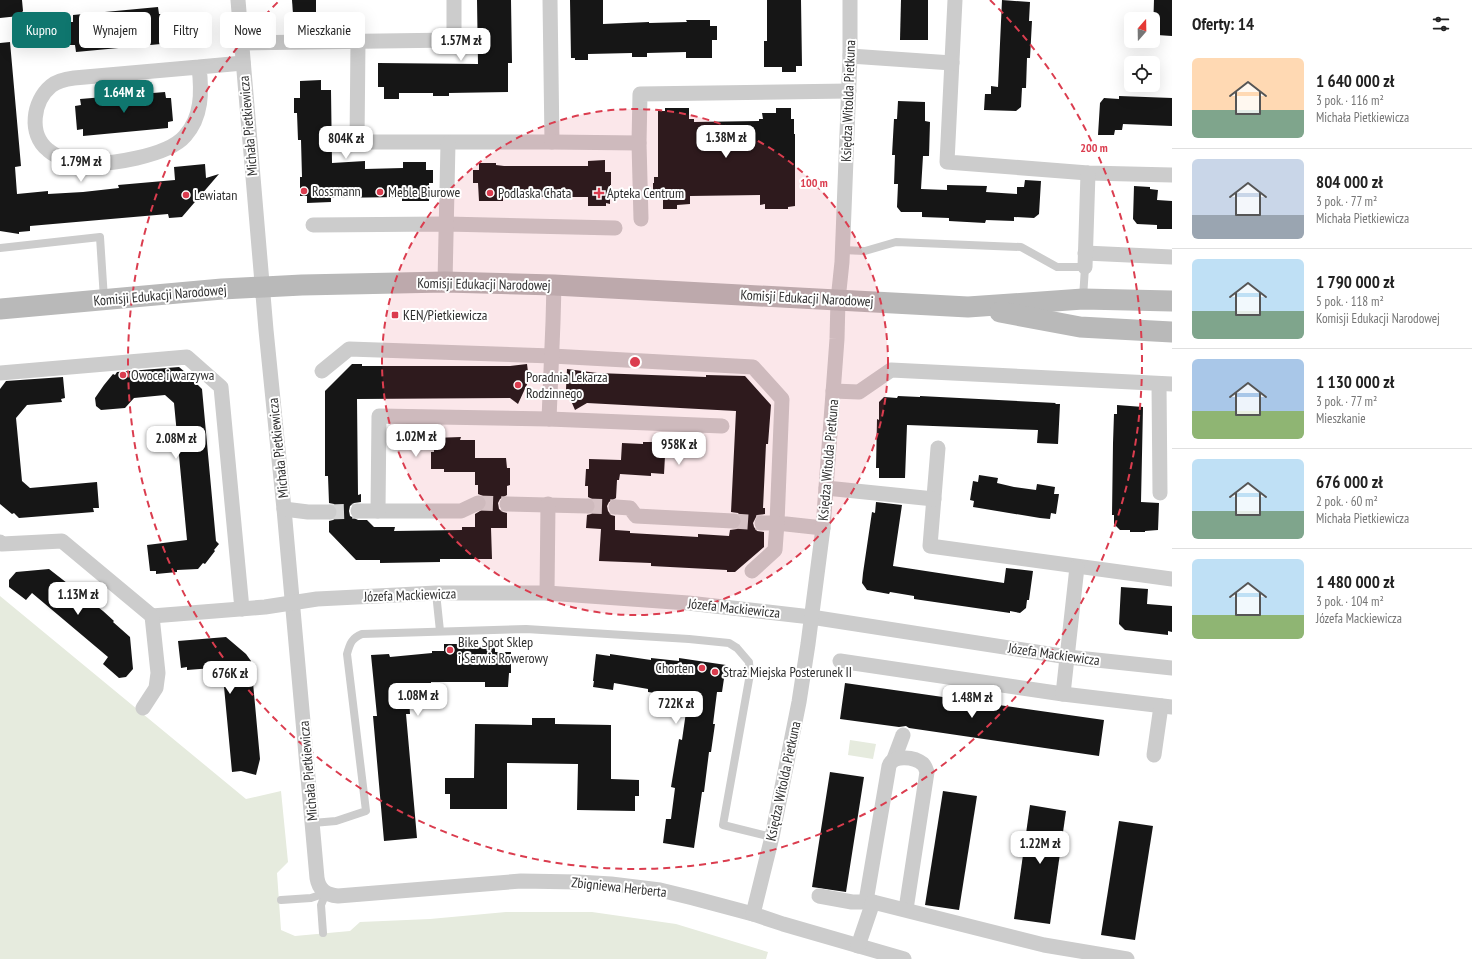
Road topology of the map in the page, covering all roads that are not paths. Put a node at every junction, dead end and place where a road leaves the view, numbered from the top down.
1 (238, 0) edge
2 (454, 0) edge
3 (550, 0) edge
4 (850, 0) edge
5 (954, 0) edge
6 (239, 12) edge
7 (365, 41) edge
8 (242, 48) edge
9 (358, 48) edge
10 (850, 56) junction
11 (243, 63) junction
12 (952, 63) junction
13 (199, 67) junction
14 (849, 91) junction
15 (552, 142) junction
16 (448, 143) junction
17 (639, 143) junction
18 (1088, 173) junction
19 (1172, 175) edge
20 (641, 219) dead end
21 (446, 224) junction
22 (313, 225) dead end
23 (615, 228) dead end
24 (0, 248) edge
25 (842, 250) junction
26 (1172, 257) edge
27 (1085, 260) junction
28 (445, 282) junction
29 (554, 285) junction
30 (262, 288) junction
31 (1083, 299) junction
32 (104, 300) junction
33 (838, 300) junction
34 (1172, 301) edge
35 (968, 307) junction
36 (0, 309) edge
37 (1172, 332) edge
38 (552, 356) junction
39 (322, 371) dead end
40 (0, 373) edge
41 (1166, 384) edge
42 (833, 391) junction
43 (550, 419) junction
44 (722, 426) dead end
45 (938, 448) dead end
46 (826, 488) junction
47 (1160, 493) dead end
48 (934, 499) junction
49 (478, 503) tunnel mouth
50 (507, 504) tunnel mouth
51 (548, 504) junction
52 (587, 506) tunnel mouth
53 (616, 508) tunnel mouth
54 (284, 509) junction
55 (378, 511) junction
56 (329, 512) tunnel mouth
57 (358, 512) tunnel mouth
58 (733, 521) tunnel mouth
59 (769, 523) junction
60 (823, 528) junction
61 (0, 542) edge
62 (1076, 567) junction
63 (752, 571) dead end
64 (1172, 579) edge
65 (436, 593) junction
66 (547, 593) junction
67 (292, 602) junction
68 (242, 609) junction
69 (152, 616) junction
70 (810, 617) junction
71 (440, 631) junction
72 (1068, 657) junction
73 (840, 661) dead end
74 (1172, 668) edge
75 (1063, 694) junction
76 (1166, 706) edge
77 (143, 708) dead end
78 (903, 735) dead end
79 (1154, 755) dead end
80 (894, 759) junction
81 (313, 823) junction
82 (772, 837) junction
83 (326, 893) junction
84 (820, 896) dead end
85 (281, 900) dead end
86 (870, 902) junction
87 (906, 909) junction
88 (753, 914) junction
89 (323, 933) dead end
90 (858, 946) junction
91 (904, 959) edge
92 (1127, 959) edge

1 - 6 street, Michała Pietkiewicza
2 - 7 street
3 - 15 street
4 - 10 street, Księdza Witolda Pietkuna
5 - 12 street
8 - 11 street, Michała Pietkiewicza
9 - 16 street
10 - 12 street
10 - 14 street, Księdza Witolda Pietkuna
11 - 13 street
11 - 30 street, Michała Pietkiewicza
12 - 18 street
13 - 13 street
14 - 17 street
14 - 25 street, Księdza Witolda Pietkuna
15 - 16 street
15 - 17 street
16 - 21 street
17 - 20 street
18 - 19 street
18 - 27 street
21 - 22 street
21 - 23 street
21 - 28 street
24 - 32 lane
25 - 27 lane
25 - 33 street, Księdza Witolda Pietkuna
26 - 27 street
27 - 31 lane
28 - 29 street, Komisji Edukacji Narodowej
28 - 30 street, Komisji Edukacji Narodowej
29 - 33 street, Komisji Edukacji Narodowej
29 - 38 street
30 - 32 street, Komisji Edukacji Narodowej
30 - 54 street, Michała Pietkiewicza
31 - 34 street, Komisji Edukacji Narodowej
31 - 35 street, Komisji Edukacji Narodowej
32 - 36 street, Komisji Edukacji Narodowej
33 - 35 street, Komisji Edukacji Narodowej
33 - 42 street, Księdza Witolda Pietkuna
35 - 37 street, Komisji Edukacji Narodowej
38 - 39 street
38 - 43 street
38 - 59 street
40 - 68 street
41 - 42 street
41 - 47 street
42 - 46 street, Księdza Witolda Pietkuna
43 - 44 street
43 - 55 street
45 - 48 street
46 - 48 street
46 - 60 street, Księdza Witolda Pietkuna
48 - 62 street
49 - 55 street
50 - 51 street
51 - 52 street
51 - 66 street
53 - 58 street
54 - 56 street
54 - 67 street, Michała Pietkiewicza
55 - 57 street
59 - 60 street
59 - 63 street
60 - 70 street, Księdza Witolda Pietkuna
61 - 69 street
62 - 64 street
62 - 72 street
65 - 66 street, Józefa Mackiewicza
65 - 67 street, Józefa Mackiewicza
65 - 71 lane
66 - 70 street, Józefa Mackiewicza
67 - 68 street, Józefa Mackiewicza
67 - 81 street, Michała Pietkiewicza
68 - 69 street, Józefa Mackiewicza
69 - 77 street
70 - 72 street, Józefa Mackiewicza
70 - 82 street, Księdza Witolda Pietkuna
71 - 81 lane
71 - 82 lane
72 - 74 street, Józefa Mackiewicza
72 - 75 street
73 - 75 street
75 - 76 street
76 - 79 street
78 - 80 street
80 - 86 street
80 - 87 street
81 - 83 street, Michała Pietkiewicza
82 - 88 street, Księdza Witolda Pietkuna
83 - 85 lane
83 - 88 street, Zbigniewa Herberta
83 - 89 lane
84 - 86 street
86 - 87 street
86 - 90 street
87 - 92 street
88 - 90 street, Zbigniewa Herberta
90 - 91 street, Zbigniewa Herberta

